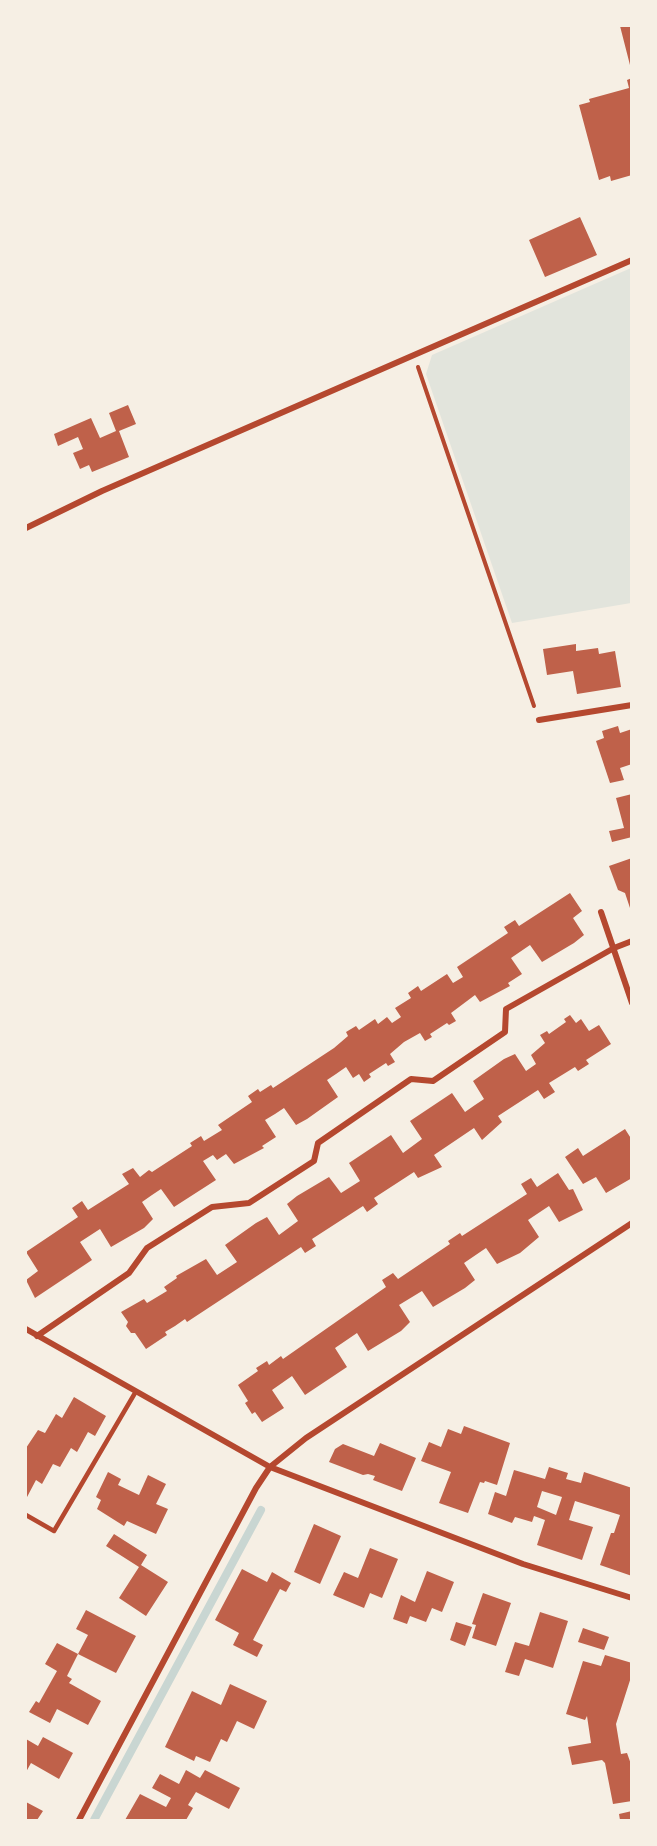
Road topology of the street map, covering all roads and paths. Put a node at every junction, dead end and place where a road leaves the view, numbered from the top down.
1 (632, 260) edge
2 (414, 355) junction
3 (26, 528) edge
4 (632, 705) edge
5 (539, 720) joint
6 (601, 912) dead end
7 (632, 941) edge
8 (614, 948) junction
9 (632, 1003) edge
10 (632, 1223) edge
11 (26, 1329) edge
12 (37, 1336) junction
13 (135, 1393) junction
14 (270, 1467) junction
15 (26, 1515) edge
16 (632, 1598) edge
17 (79, 1821) edge

1 - 2 street
2 - 3 street
2 - 5 path
4 - 5 street
6 - 8 street
7 - 8 street
8 - 9 street
8 - 12 street
10 - 14 street
11 - 12 street
12 - 13 street
13 - 14 street
13 - 15 lane
14 - 16 street
14 - 17 street

